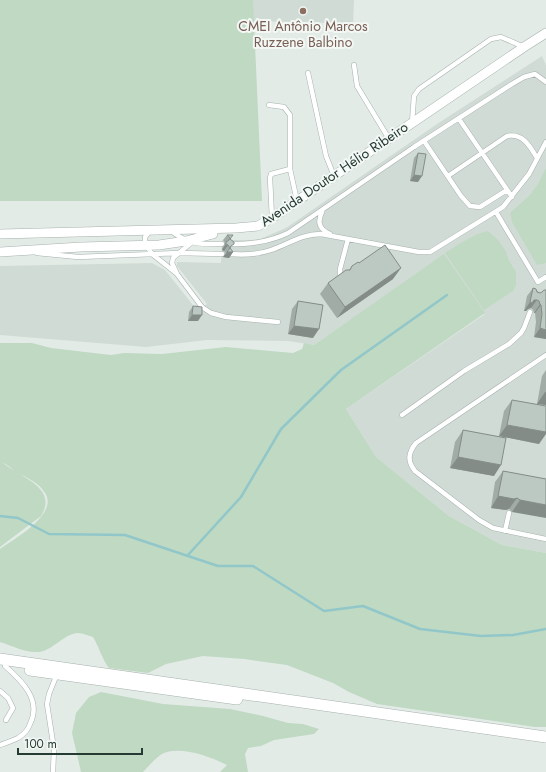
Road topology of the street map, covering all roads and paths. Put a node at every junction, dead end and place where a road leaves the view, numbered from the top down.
1 (546, 33) edge
2 (524, 47) junction
3 (354, 66) dead end
4 (308, 73) dead end
5 (546, 82) edge
6 (269, 105) dead end
7 (459, 119) junction
8 (412, 123) junction
9 (389, 138) junction
10 (424, 141) junction
11 (546, 142) edge
12 (482, 153) junction
13 (538, 158) junction
14 (290, 169) junction
15 (334, 176) junction
16 (448, 176) junction
17 (507, 190) junction
18 (512, 197) junction
19 (297, 201) junction
20 (323, 210) junction
21 (496, 212) junction
22 (272, 218) junction
23 (236, 228) junction
24 (150, 231) junction
25 (170, 231) junction
26 (0, 234) edge
27 (338, 237) junction
28 (348, 239) junction
29 (189, 242) junction
30 (222, 244) dead end
31 (230, 244) edge
32 (146, 246) junction
33 (13, 251) junction
34 (0, 252) edge
35 (179, 253) junction
36 (152, 254) junction
37 (222, 254) dead end
38 (230, 254) edge
39 (177, 274) junction
40 (546, 277) edge
41 (340, 278) edge
42 (530, 312) dead end
43 (278, 322) dead end
44 (546, 355) edge
45 (402, 415) dead end
46 (508, 513) dead end
47 (505, 531) junction
48 (546, 539) edge
49 (2, 663) edge
50 (58, 670) junction
51 (0, 691) edge
52 (6, 720) dead end
53 (546, 737) edge
54 (546, 743) edge
55 (0, 745) edge
56 (53, 772) edge

1 - 2 street, Avenida Doutor Hélio Ribeiro
2 - 8 street, Avenida Doutor Hélio Ribeiro
2 - 8 lane
3 - 9 lane
4 - 15 lane
5 - 7 lane
6 - 14 lane
7 - 10 lane
7 - 12 lane
8 - 9 street, Avenida Doutor Hélio Ribeiro
9 - 15 street, Avenida Doutor Hélio Ribeiro
10 - 16 lane
10 - 20 lane
11 - 13 lane
12 - 13 lane
12 - 16 lane
12 - 17 lane
13 - 18 lane
14 - 19 lane
14 - 22 lane
15 - 19 street, Avenida Doutor Hélio Ribeiro
16 - 17 lane
17 - 18 lane
18 - 21 lane
19 - 22 street, Avenida Doutor Hélio Ribeiro
20 - 27 lane
20 - 31 lane
21 - 28 lane
21 - 40 lane
22 - 23 street, Avenida Doutor Hélio Ribeiro
23 - 25 street, Avenida Doutor Hélio Ribeiro
23 - 29 street
24 - 25 street, Avenida Doutor Hélio Ribeiro
24 - 26 street, Avenida Doutor Hélio Ribeiro
24 - 32 lane
25 - 29 lane
27 - 28 lane
27 - 38 lane
28 - 41 lane
29 - 30 lane
29 - 32 street
29 - 35 lane
32 - 33 street
32 - 36 lane
33 - 34 street
33 - 36 lane
35 - 36 lane
35 - 37 lane
35 - 39 lane
36 - 39 lane
39 - 43 lane
42 - 45 lane
44 - 47 lane
46 - 47 lane
47 - 48 lane
49 - 50 street
49 - 55 lane
50 - 53 street
50 - 54 street
50 - 56 lane
51 - 52 lane

